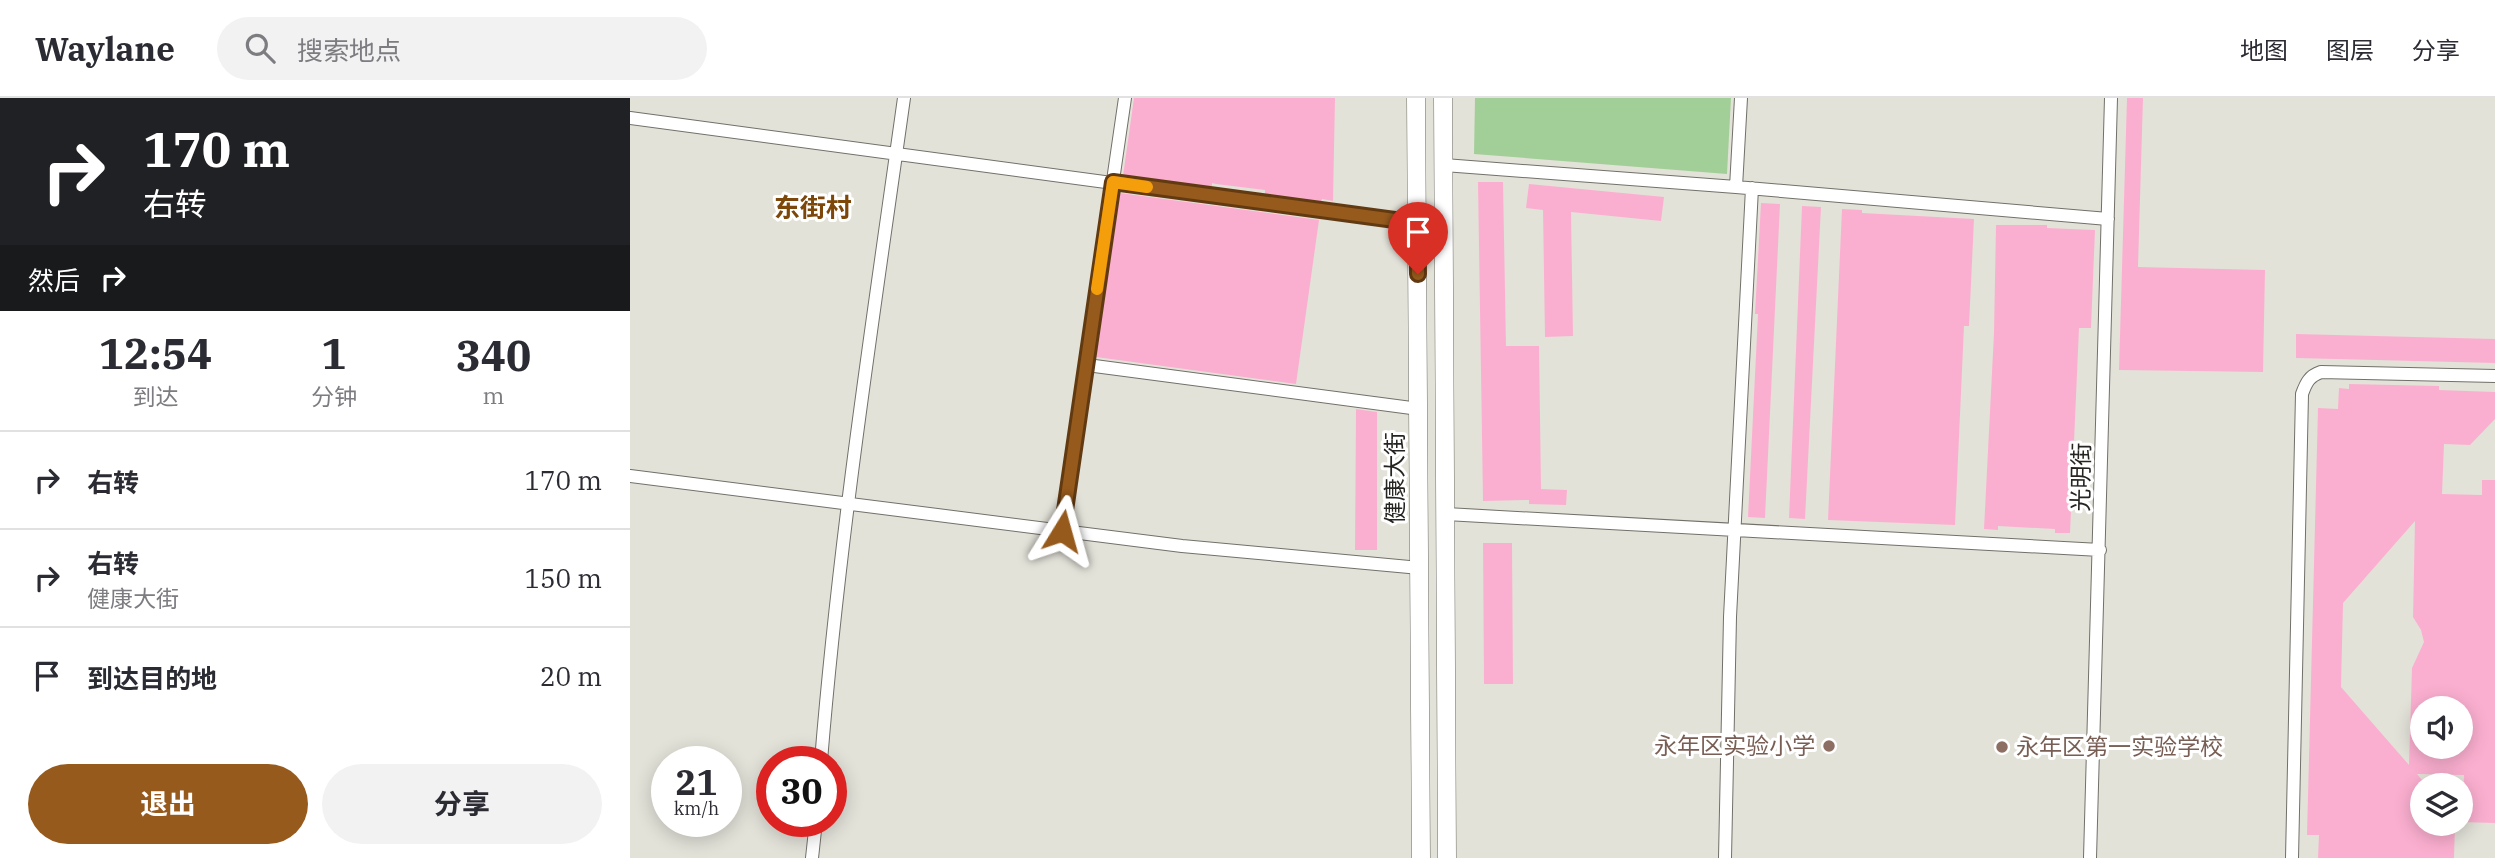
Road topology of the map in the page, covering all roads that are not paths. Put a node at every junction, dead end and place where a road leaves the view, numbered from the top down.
1 (904, 98) edge
2 (1125, 98) edge
3 (1416, 98) edge
4 (1443, 98) edge
5 (1741, 98) edge
6 (2111, 98) edge
7 (630, 118) edge
8 (897, 152) junction
9 (1444, 165) junction
10 (1113, 182) junction
11 (1736, 187) junction
12 (1752, 188) junction
13 (2108, 219) junction
14 (1417, 223) junction
15 (1087, 365) junction
16 (2495, 376) edge
17 (1419, 409) junction
18 (630, 476) edge
19 (847, 504) junction
20 (1446, 514) junction
21 (1735, 529) junction
22 (1062, 531) junction
23 (2099, 550) junction
24 (1420, 568) junction
25 (822, 746) edge
26 (814, 837) edge
27 (812, 858) edge
28 (1421, 858) edge
29 (1447, 858) edge
30 (1725, 858) edge
31 (2090, 858) edge
32 (2292, 858) edge

1 - 8 street
2 - 10 street
3 - 14 main road, 健康大街
4 - 9 main road
5 - 11 street
6 - 13 street, 光明街
7 - 8 street
8 - 10 street
8 - 19 street
9 - 11 street
9 - 20 main road
10 - 14 street
10 - 15 street
11 - 12 street
12 - 13 street
12 - 21 street
13 - 23 street, 光明街
14 - 17 main road, 健康大街
15 - 17 street
15 - 22 street
16 - 32 street
17 - 24 main road, 健康大街
18 - 19 street
19 - 22 street
19 - 25 street
20 - 21 street
20 - 29 main road
21 - 23 street
21 - 30 street
22 - 24 street
23 - 31 street, 光明街
24 - 28 main road, 健康大街
26 - 27 street

